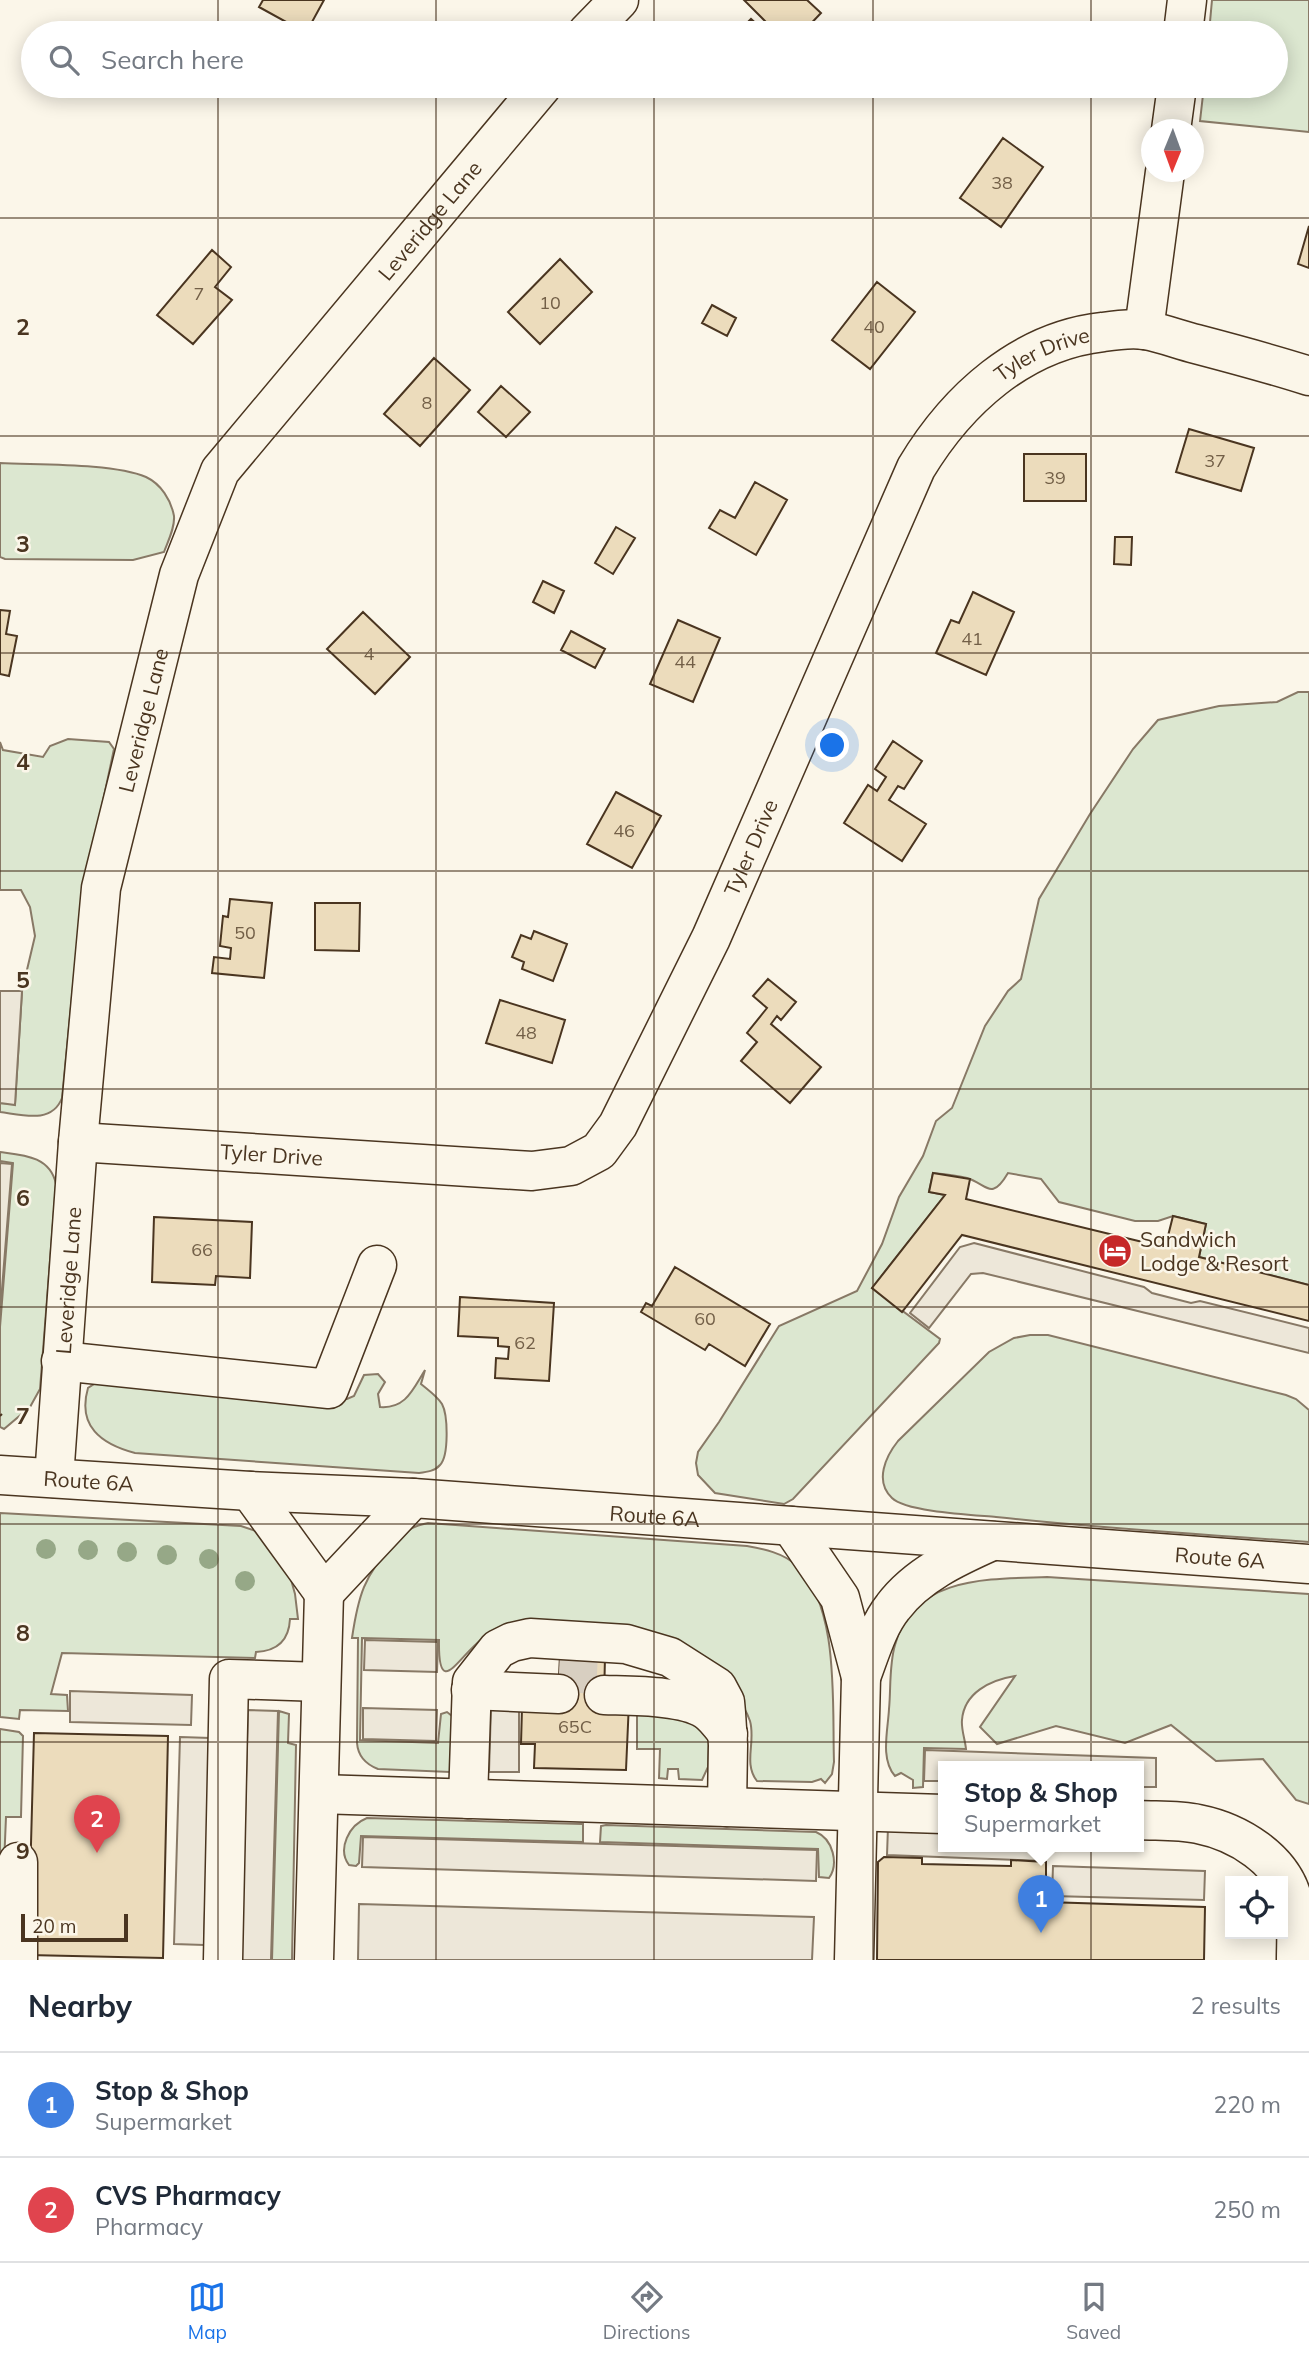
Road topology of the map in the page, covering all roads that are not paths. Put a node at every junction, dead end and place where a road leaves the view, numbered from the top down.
1 (619, 0) edge
2 (1187, 0) edge
3 (599, 21) edge
4 (1184, 21) edge
5 (532, 98) edge
6 (1175, 98) edge
7 (1172, 119) edge
8 (1164, 182) edge
9 (1144, 330) junction
10 (1309, 376) edge
11 (78, 1142) junction
12 (377, 1265) dead end
13 (61, 1361) junction
14 (0, 1475) edge
15 (54, 1478) junction
16 (250, 1491) junction
17 (413, 1498) junction
18 (791, 1526) junction
19 (992, 1541) junction
20 (1309, 1564) edge
21 (324, 1593) junction
22 (861, 1677) junction
23 (321, 1682) junction
24 (559, 1683) tunnel mouth
25 (474, 1685) junction
26 (604, 1685) tunnel mouth
27 (727, 1723) junction
28 (319, 1794) junction
29 (468, 1799) junction
30 (727, 1807) junction
31 (857, 1811) junction
32 (938, 1814) edge
33 (1144, 1820) edge
34 (18, 1862) dead end
35 (18, 1960) edge
36 (223, 1960) edge
37 (314, 1960) edge
38 (854, 1960) edge
39 (1296, 1960) edge

1 - 3 street
2 - 4 street
5 - 11 street, Leveridge Lane
6 - 7 street
8 - 9 street
9 - 10 street, Tyler Drive
9 - 11 street, Tyler Drive
11 - 13 street, Leveridge Lane
12 - 13 street
13 - 15 street, Leveridge Lane
14 - 15 street, Route 6A
15 - 16 street, Route 6A
16 - 17 street, Route 6A
16 - 21 street
17 - 18 street, Route 6A
17 - 21 street
18 - 19 street, Route 6A
18 - 22 street
19 - 20 street, Route 6A
19 - 22 street
21 - 23 street
22 - 31 street
23 - 28 street
23 - 36 street
24 - 25 street
25 - 27 street
25 - 29 street
26 - 27 street
27 - 30 street
28 - 29 street
28 - 37 street
29 - 30 street
30 - 31 street
31 - 32 street
31 - 38 street
33 - 39 street
34 - 35 street

